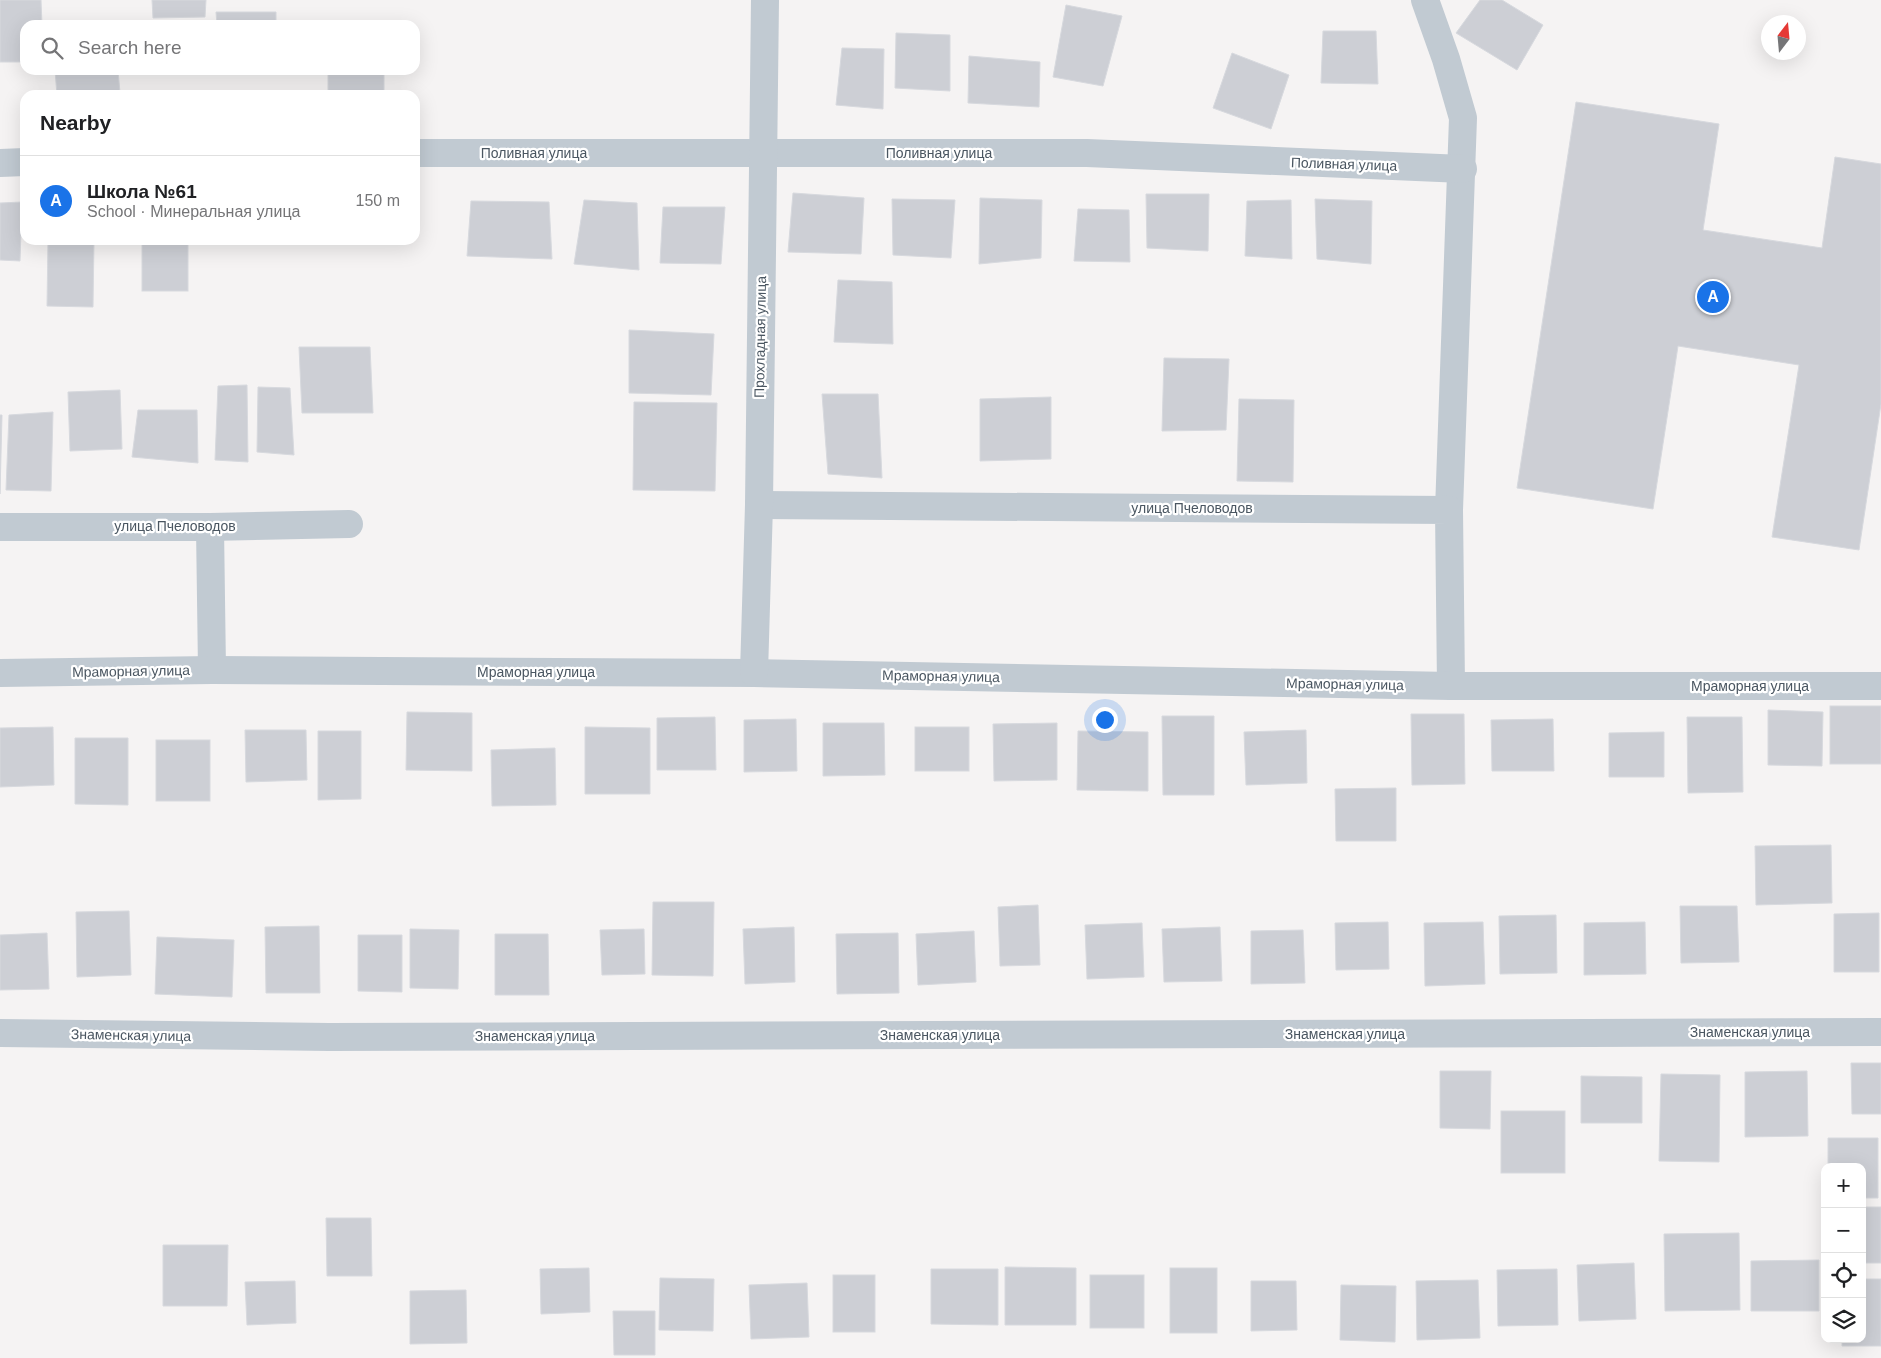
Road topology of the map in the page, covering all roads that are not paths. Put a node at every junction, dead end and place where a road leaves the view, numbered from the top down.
1 (765, 0) edge
2 (1425, 0) edge
3 (762, 152) junction
4 (420, 154) edge
5 (20, 162) edge
6 (0, 163) edge
7 (1463, 169) junction
8 (759, 505) junction
9 (1449, 510) junction
10 (349, 524) dead end
11 (0, 527) edge
12 (210, 527) junction
13 (212, 670) junction
14 (0, 673) edge
15 (754, 673) junction
16 (1451, 686) junction
17 (1881, 686) edge
18 (1881, 1032) edge
19 (0, 1033) edge

1 - 3 street, Прохладная улица
2 - 7 street
3 - 4 street, Поливная улица
3 - 7 street, Поливная улица
3 - 8 street, Прохладная улица
5 - 6 street
7 - 9 street
8 - 9 street, улица Пчеловодов
8 - 15 street, Прохладная улица
9 - 16 street
10 - 12 street, улица Пчеловодов
11 - 12 street, улица Пчеловодов
12 - 13 street
13 - 14 street, Мраморная улица
13 - 15 street, Мраморная улица
15 - 16 street, Мраморная улица
16 - 17 street, Мраморная улица
18 - 19 street, Знаменская улица

